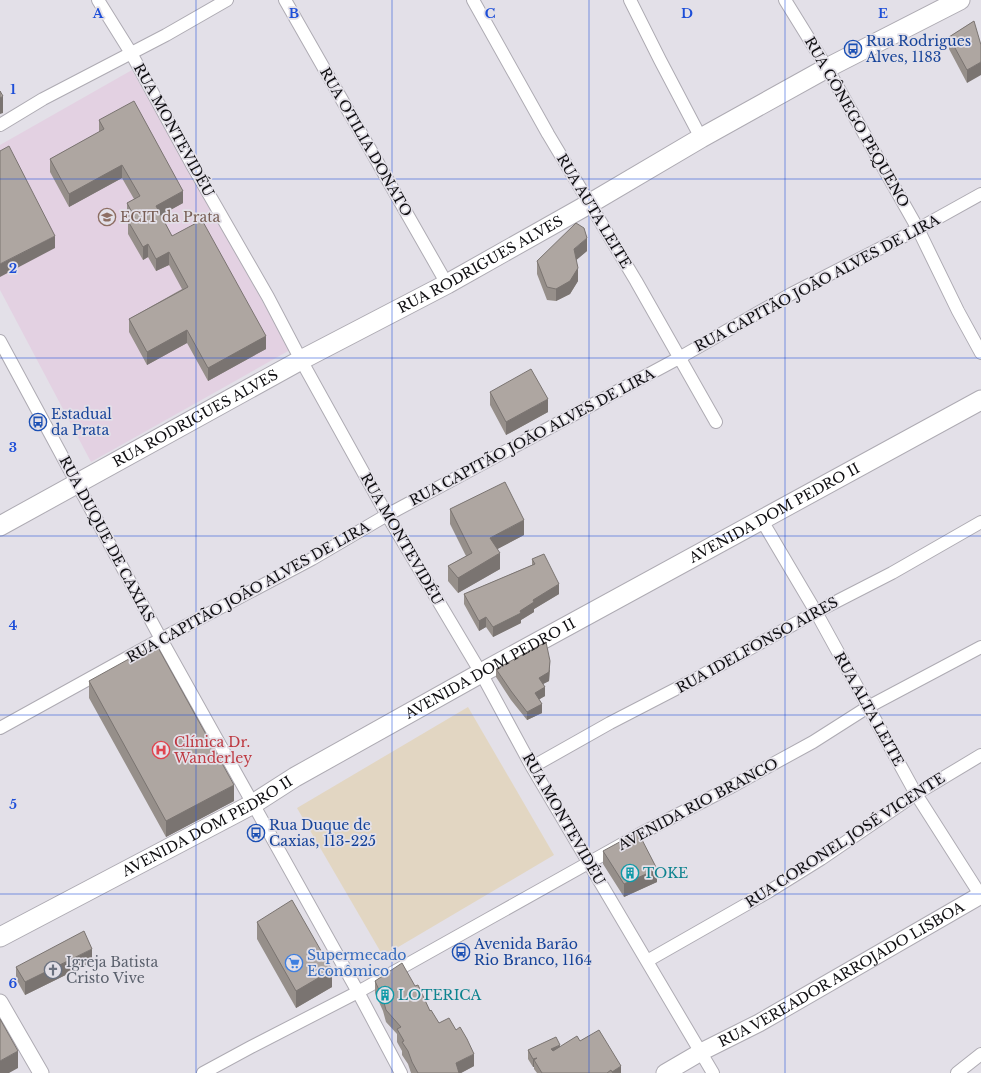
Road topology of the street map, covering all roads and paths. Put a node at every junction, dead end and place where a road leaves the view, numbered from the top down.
1 (98, 0) edge
2 (227, 0) edge
3 (285, 0) edge
4 (473, 0) edge
5 (630, 0) edge
6 (785, 0) edge
7 (956, 1) edge
8 (131, 53) junction
9 (827, 68) junction
10 (0, 124) edge
11 (701, 138) junction
12 (981, 194) edge
13 (589, 204) junction
14 (918, 229) junction
15 (446, 284) junction
16 (0, 341) edge
17 (981, 353) edge
18 (679, 358) junction
19 (301, 360) junction
20 (981, 400) edge
21 (716, 422) dead end
22 (78, 484) junction
23 (387, 515) junction
24 (762, 519) junction
25 (981, 522) edge
26 (0, 526) edge
27 (816, 612) junction
28 (161, 639) junction
29 (981, 647) edge
30 (481, 673) junction
31 (868, 707) junction
32 (0, 728) edge
33 (981, 755) edge
34 (532, 767) junction
35 (916, 794) junction
36 (253, 804) junction
37 (589, 863) junction
38 (981, 896) edge
39 (0, 937) edge
40 (647, 961) junction
41 (358, 992) junction
42 (0, 1002) edge
43 (701, 1052) junction
44 (981, 1054) edge
45 (41, 1073) edge
46 (203, 1073) edge
47 (400, 1073) edge
48 (665, 1073) edge
49 (713, 1073) edge
50 (957, 1073) edge

1 - 8 street, RUA MONTEVIDÉU
2 - 8 street
3 - 15 street, RUA OTILIA DONATO
4 - 13 street, RUA AUTA LEITE
5 - 11 street
6 - 9 street, RUA CÔNEGO PEQUENO
7 - 9 main road, RUA RODRIGUES ALVES
8 - 10 street
8 - 19 street, RUA MONTEVIDÉU
9 - 11 main road, RUA RODRIGUES ALVES
9 - 14 street, RUA CÔNEGO PEQUENO
11 - 13 main road, RUA RODRIGUES ALVES
12 - 14 street, RUA CAPITÃO JOÃO ALVES DE LIRA
13 - 15 main road, RUA RODRIGUES ALVES
13 - 18 street, RUA AUTA LEITE
14 - 17 street, RUA CÔNEGO PEQUENO
14 - 18 street, RUA CAPITÃO JOÃO ALVES DE LIRA
15 - 19 main road, RUA RODRIGUES ALVES
16 - 22 street, RUA DUQUE DE CAXIAS
18 - 21 street, RUA AUTA LEITE
18 - 23 street, RUA CAPITÃO JOÃO ALVES DE LIRA
19 - 22 main road, RUA RODRIGUES ALVES
19 - 23 street, RUA MONTEVIDÉU
20 - 24 main road, AVENIDA DOM PEDRO II
22 - 26 main road, RUA RODRIGUES ALVES
22 - 28 street, RUA DUQUE DE CAXIAS
23 - 28 street, RUA CAPITÃO JOÃO ALVES DE LIRA
23 - 30 street, RUA MONTEVIDÉU
24 - 27 street, RUA ALTA LEITE
24 - 30 main road, AVENIDA DOM PEDRO II
25 - 27 street, RUA IDELFONSO AIRES
27 - 31 street, RUA ALTA LEITE
27 - 34 street, RUA IDELFONSO AIRES
28 - 32 street, RUA CAPITÃO JOÃO ALVES DE LIRA
28 - 36 street, RUA DUQUE DE CAXIAS
29 - 31 street, AVENIDA RIO BRANCO
30 - 34 street, RUA MONTEVIDÉU
30 - 36 main road, AVENIDA DOM PEDRO II
31 - 35 street, RUA ALTA LEITE
31 - 37 street, AVENIDA RIO BRANCO
33 - 35 street, RUA CORONEL JOSÉ VICENTE
34 - 37 street, RUA MONTEVIDÉU
35 - 38 street, RUA ALTA LEITE
35 - 40 street, RUA CORONEL JOSÉ VICENTE
36 - 39 main road, AVENIDA DOM PEDRO II
36 - 41 street, RUA DUQUE DE CAXIAS
37 - 40 street, RUA MONTEVIDÉU
37 - 41 street, AVENIDA RIO BRANCO
38 - 43 main road, RUA VEREADOR ARROJADO LISBOA
40 - 43 street, RUA MONTEVIDÉU
41 - 46 street, AVENIDA RIO BRANCO
41 - 47 street, RUA DUQUE DE CAXIAS
42 - 45 street
43 - 48 main road, RUA VEREADOR ARROJADO LISBOA
43 - 49 street, RUA MONTEVIDÉU
44 - 50 street

